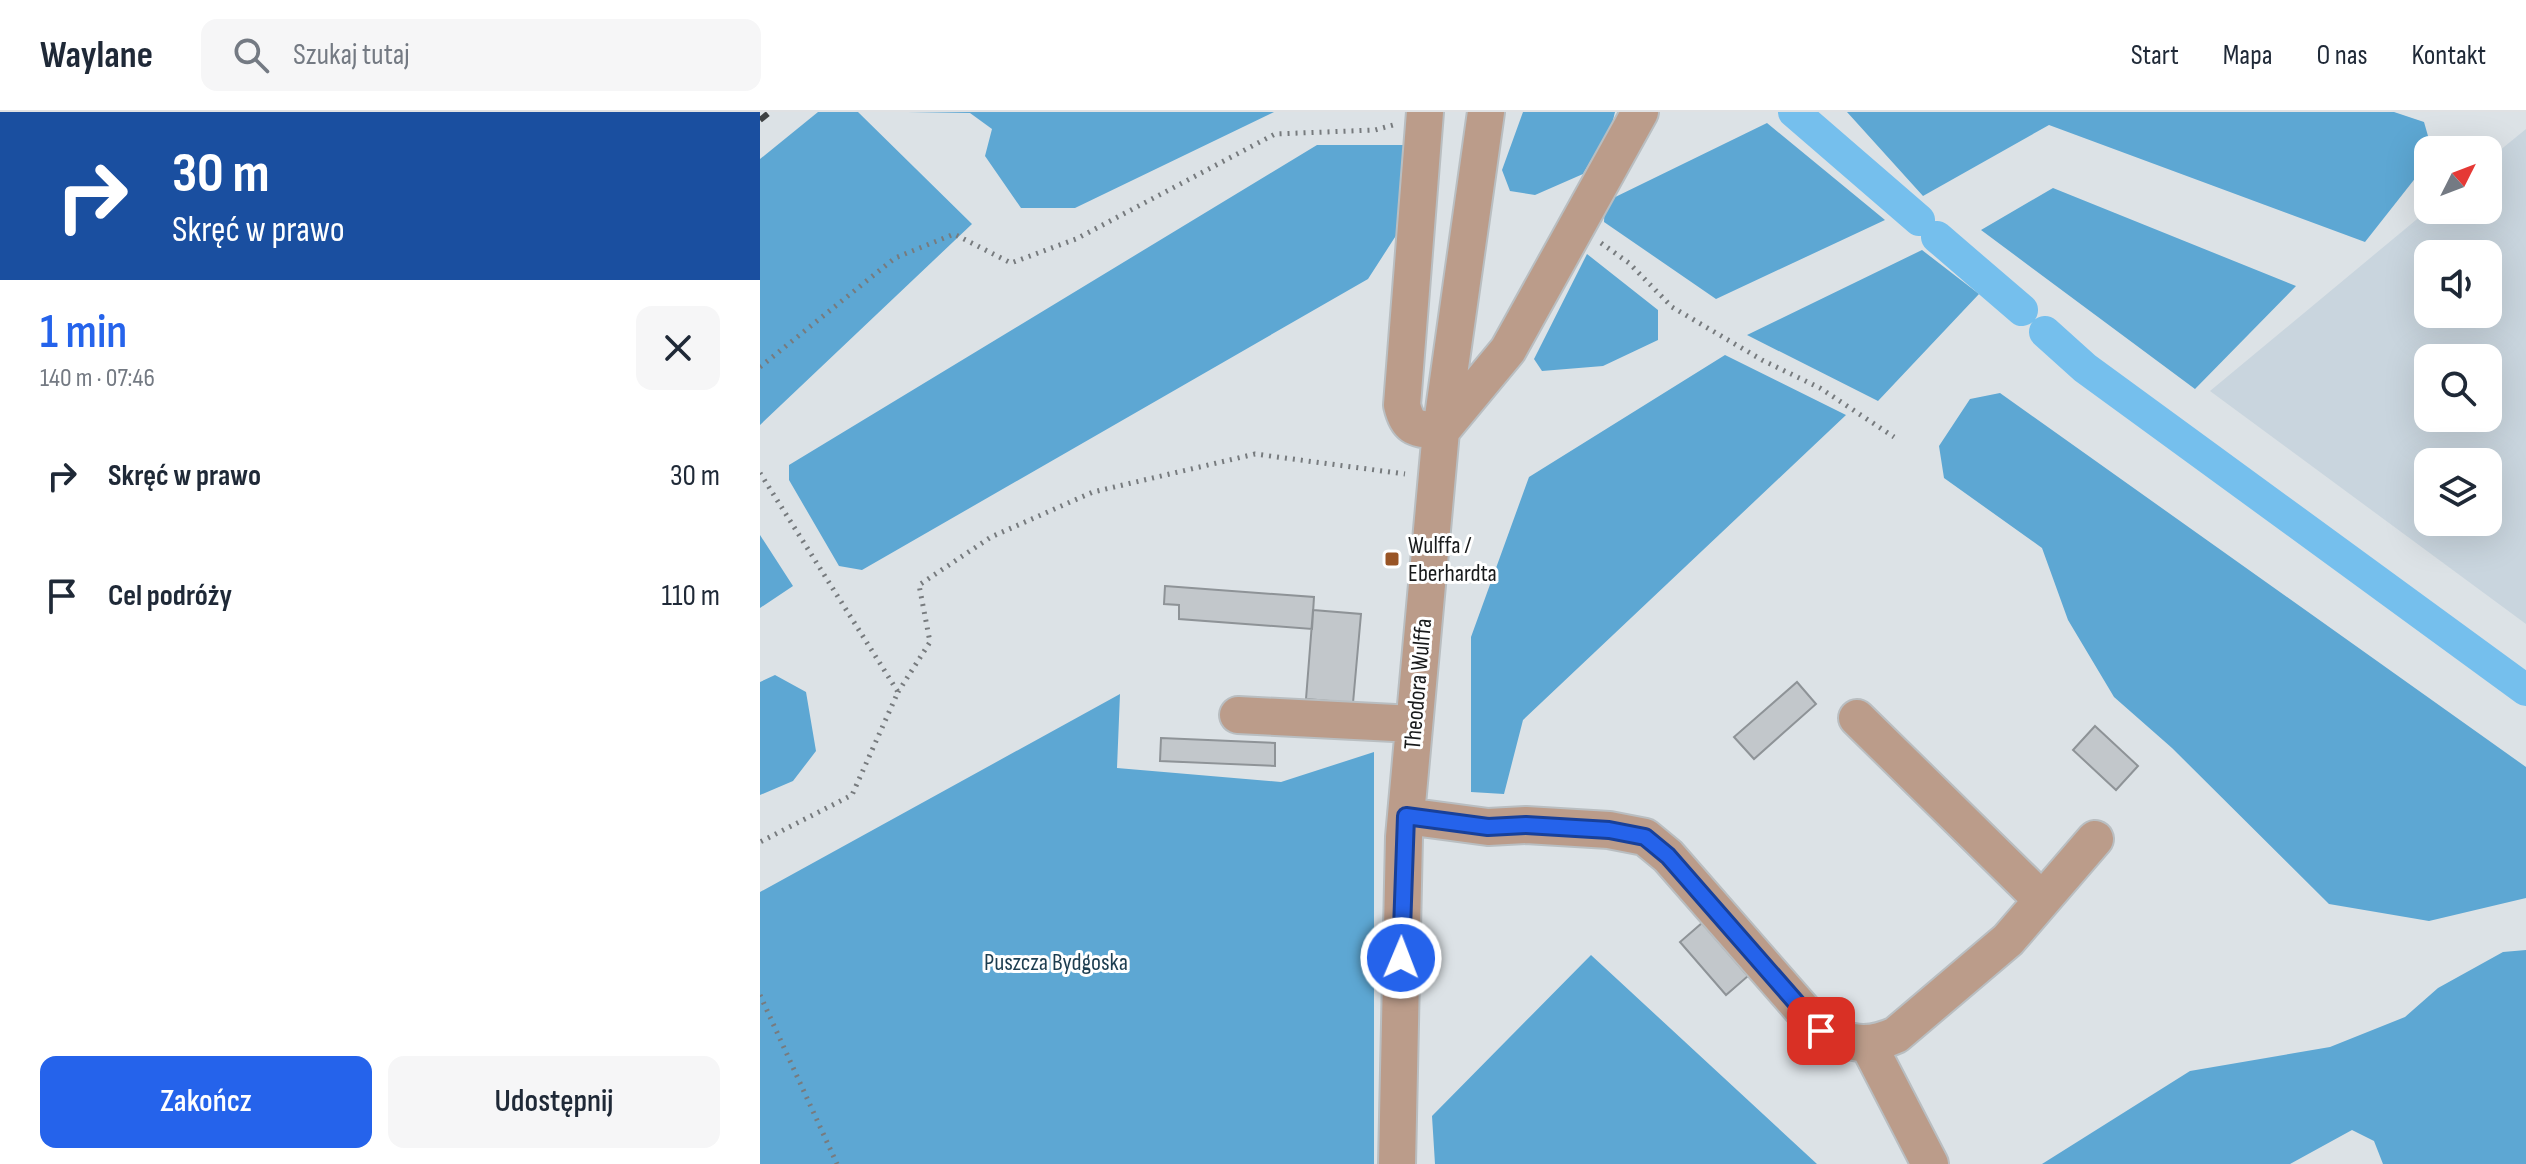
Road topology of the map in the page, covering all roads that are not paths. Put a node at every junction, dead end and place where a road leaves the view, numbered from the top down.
1 (1486, 112) edge
2 (1640, 112) edge
3 (1425, 115) edge
4 (1441, 431) junction
5 (1238, 715) dead end
6 (1857, 718) dead end
7 (1414, 724) junction
8 (1406, 816) junction
9 (2095, 839) dead end
10 (2042, 900) junction
11 (1868, 1044) junction
12 (1397, 1164) edge
13 (1930, 1164) edge

1 - 4 street, Theodora Wulffa
2 - 4 street
3 - 4 street
4 - 7 street, Theodora Wulffa
5 - 7 street
6 - 10 street
7 - 8 street, Theodora Wulffa
8 - 11 street
8 - 12 street, Theodora Wulffa
9 - 10 street
10 - 11 street
11 - 13 street

